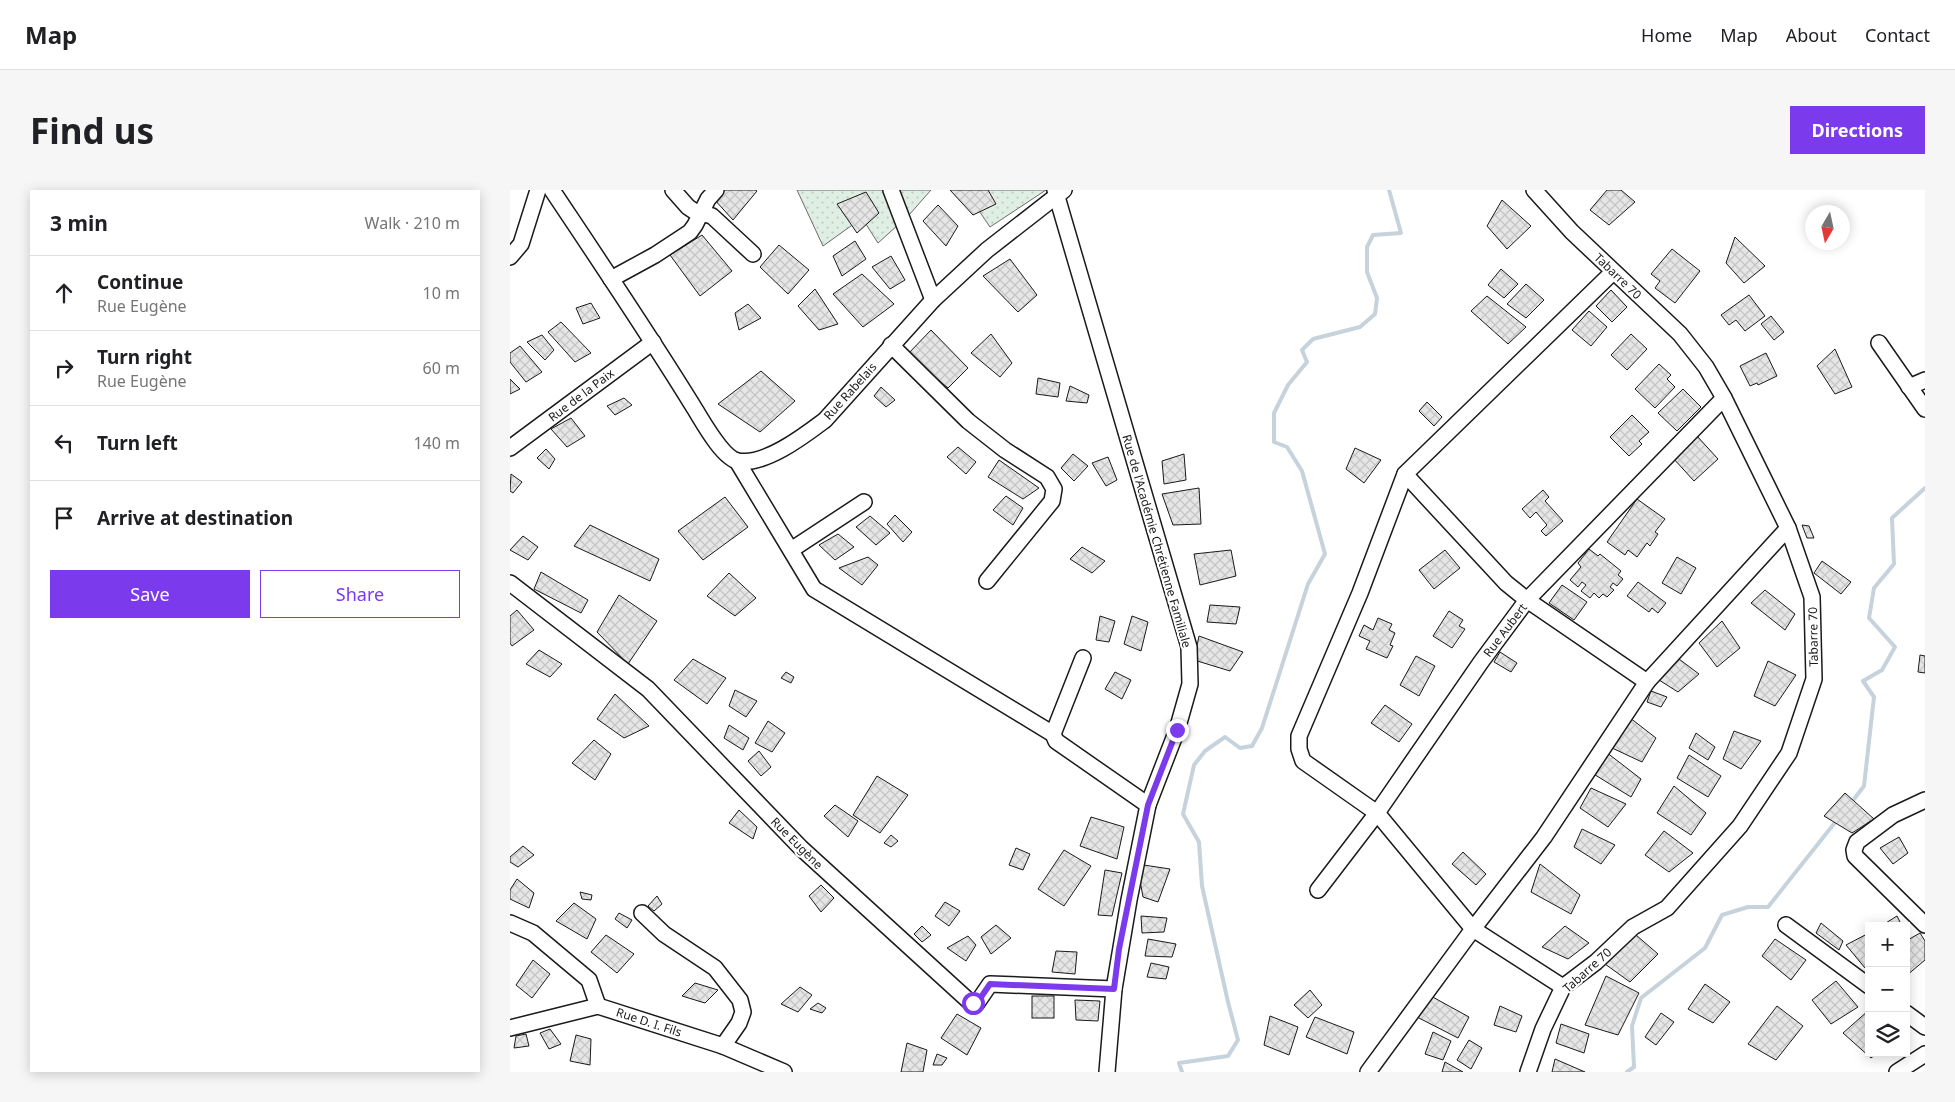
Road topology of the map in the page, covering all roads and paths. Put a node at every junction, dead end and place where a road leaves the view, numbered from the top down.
1 (538, 190) edge
2 (552, 190) edge
3 (673, 190) edge
4 (716, 190) edge
5 (891, 190) edge
6 (1534, 190) edge
7 (1059, 192) edge
8 (701, 214) junction
9 (753, 254) dead end
10 (510, 256) edge
11 (1613, 272) junction
12 (611, 279) junction
13 (933, 300) junction
14 (653, 342) junction
15 (1879, 344) dead end
16 (891, 345) junction
17 (1925, 380) edge
18 (1909, 388) junction
19 (1724, 398) junction
20 (1925, 409) edge
21 (510, 448) edge
22 (737, 461) junction
23 (1405, 474) junction
24 (864, 502) dead end
25 (1788, 528) junction
26 (791, 550) junction
27 (987, 581) dead end
28 (510, 583) edge
29 (1527, 600) junction
30 (1083, 658) dead end
31 (1647, 682) junction
32 (1053, 734) junction
33 (1925, 800) edge
34 (1148, 805) junction
35 (1378, 813) junction
36 (1318, 890) dead end
37 (642, 913) dead end
38 (510, 923) edge
39 (1786, 925) dead end
40 (1925, 925) edge
41 (1473, 929) junction
42 (1865, 983) edge
43 (1563, 987) junction
44 (1114, 989) junction
45 (598, 1006) junction
46 (1910, 1016) edge
47 (1925, 1027) edge
48 (510, 1028) edge
49 (723, 1046) junction
50 (1925, 1054) edge
51 (784, 1072) edge
52 (1107, 1072) edge
53 (1368, 1072) edge
54 (1528, 1072) edge
55 (1897, 1072) edge

1 - 10 street
2 - 12 street
3 - 8 street
4 - 8 street
5 - 13 street
6 - 11 street, Tabarre 70
7 - 13 street, Rue Rabelais
7 - 34 street, Rue de l'Académie Chrétienne Familiale
8 - 9 street
8 - 12 street
11 - 19 street, Tabarre 70
11 - 23 street
12 - 14 street
13 - 16 street, Rue Rabelais
14 - 21 street, Rue de la Paix
14 - 22 street
15 - 18 street
16 - 22 street, Rue Rabelais
16 - 27 street
17 - 18 street
18 - 20 street
19 - 25 street, Tabarre 70
19 - 29 street, Rue Aubert
22 - 26 street
23 - 29 street
23 - 35 street
24 - 26 street
25 - 31 street
25 - 43 street, Tabarre 70
26 - 32 street
28 - 44 street, Rue Eugène
29 - 31 street
29 - 35 street, Rue Aubert
30 - 32 street
31 - 41 street
32 - 34 street
33 - 40 street
34 - 44 street, Rue de l'Académie Chrétienne Familiale
35 - 36 street, Rue Aubert
35 - 41 street
37 - 49 street
38 - 45 street
39 - 42 street
41 - 43 street
41 - 53 street
43 - 54 street, Tabarre 70
44 - 52 street, Rue de l'Académie Chrétienne Familiale
45 - 48 street
45 - 49 street, Rue D. I. Fils
46 - 47 street
49 - 51 street, Rue D. I. Fils
50 - 55 street

